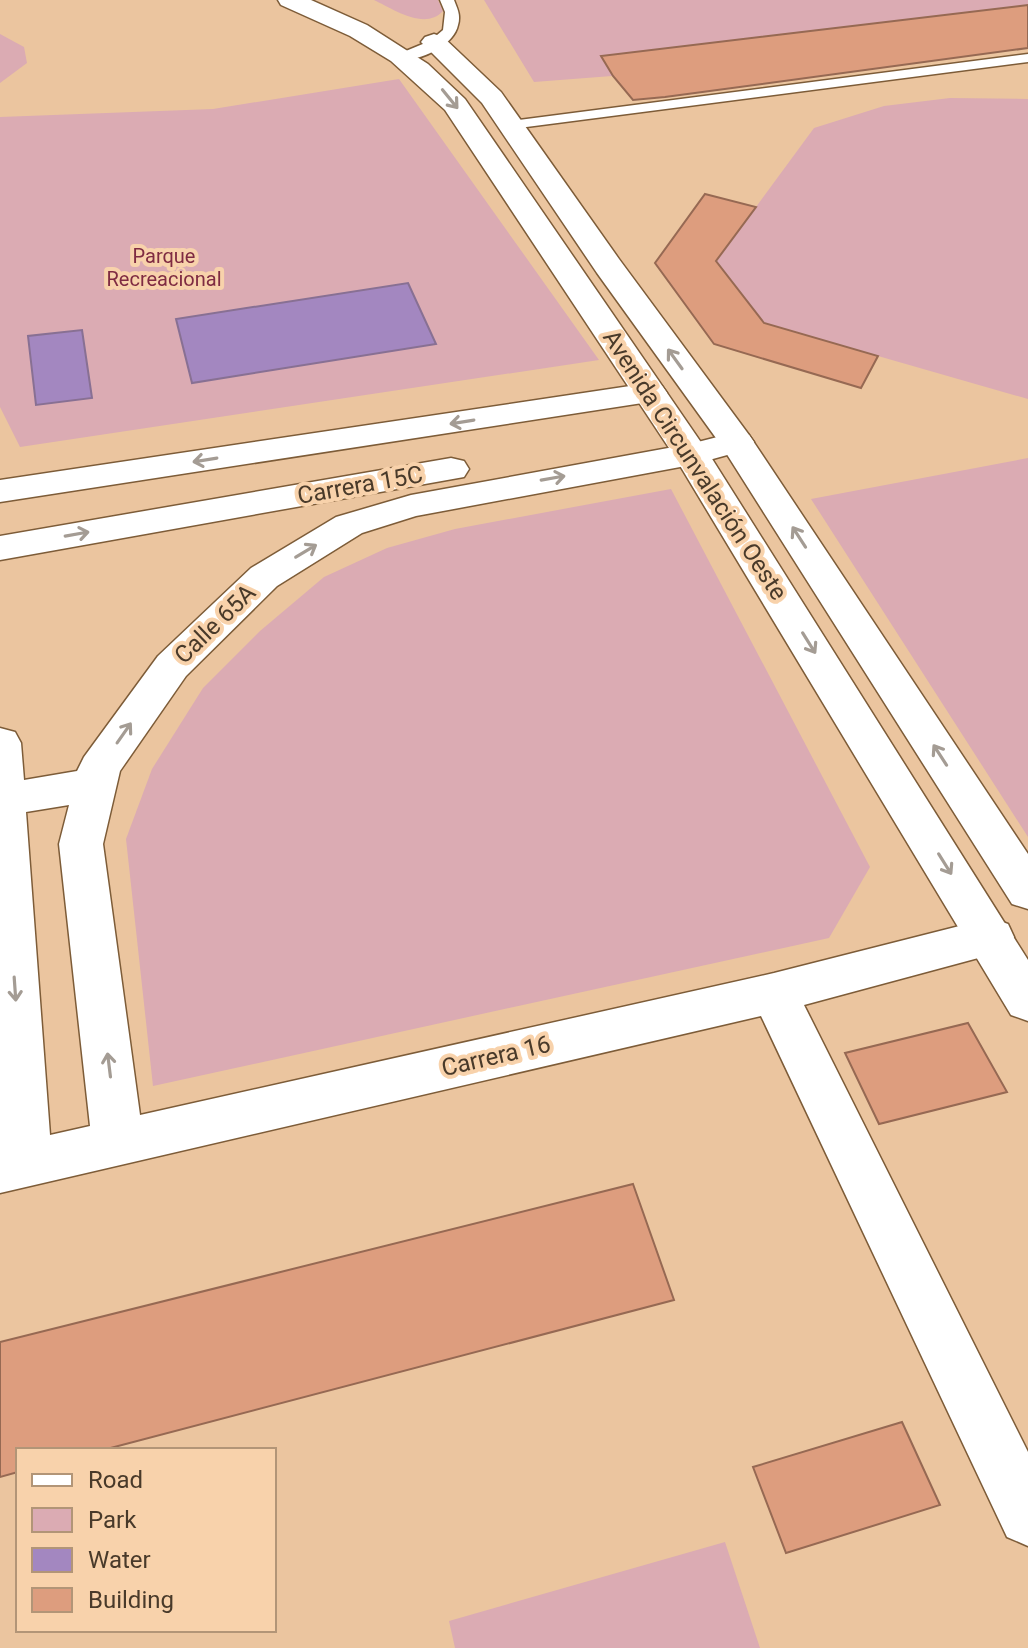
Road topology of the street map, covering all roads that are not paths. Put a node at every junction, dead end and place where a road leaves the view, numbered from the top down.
1 (290, 0) edge
2 (349, 0) edge
3 (447, 0) edge
4 (422, 50) junction
5 (1028, 58) edge
6 (511, 125) junction
7 (650, 393) junction
8 (728, 432) junction
9 (683, 442) junction
10 (0, 491) edge
11 (0, 548) edge
12 (0, 743) edge
13 (95, 784) junction
14 (4, 800) junction
15 (1028, 891) edge
16 (991, 937) junction
17 (774, 993) junction
18 (1028, 1001) edge
19 (118, 1143) junction
20 (13, 1167) edge
21 (1028, 1516) edge

1 - 4 street, Avenida Circunvalación Oeste
2 - 4 street, Avenida Circunvalación Oeste
3 - 4 lane
4 - 6 street, Avenida Circunvalación Oeste
4 -> 7 street, Avenida Circunvalación Oeste
5 - 6 lane
8 -> 6 street, Avenida Circunvalación Oeste
7 - 9 street, Avenida Circunvalación Oeste
7 -> 10 street, Carrera 15C
8 - 9 street, Calle 65A
15 -> 8 street, Avenida Circunvalación Oeste
11 -> 9 street, Carrera 15C
13 -> 9 street, Calle 65A
9 -> 16 street, Avenida Circunvalación Oeste
12 - 14 street
13 - 14 street
19 -> 13 street, Calle 65A
14 -> 20 street
16 - 17 street, Carrera 16
16 - 18 street, Avenida Circunvalación Oeste
17 - 19 street, Carrera 16
17 - 21 street
19 - 20 street, Carrera 16

